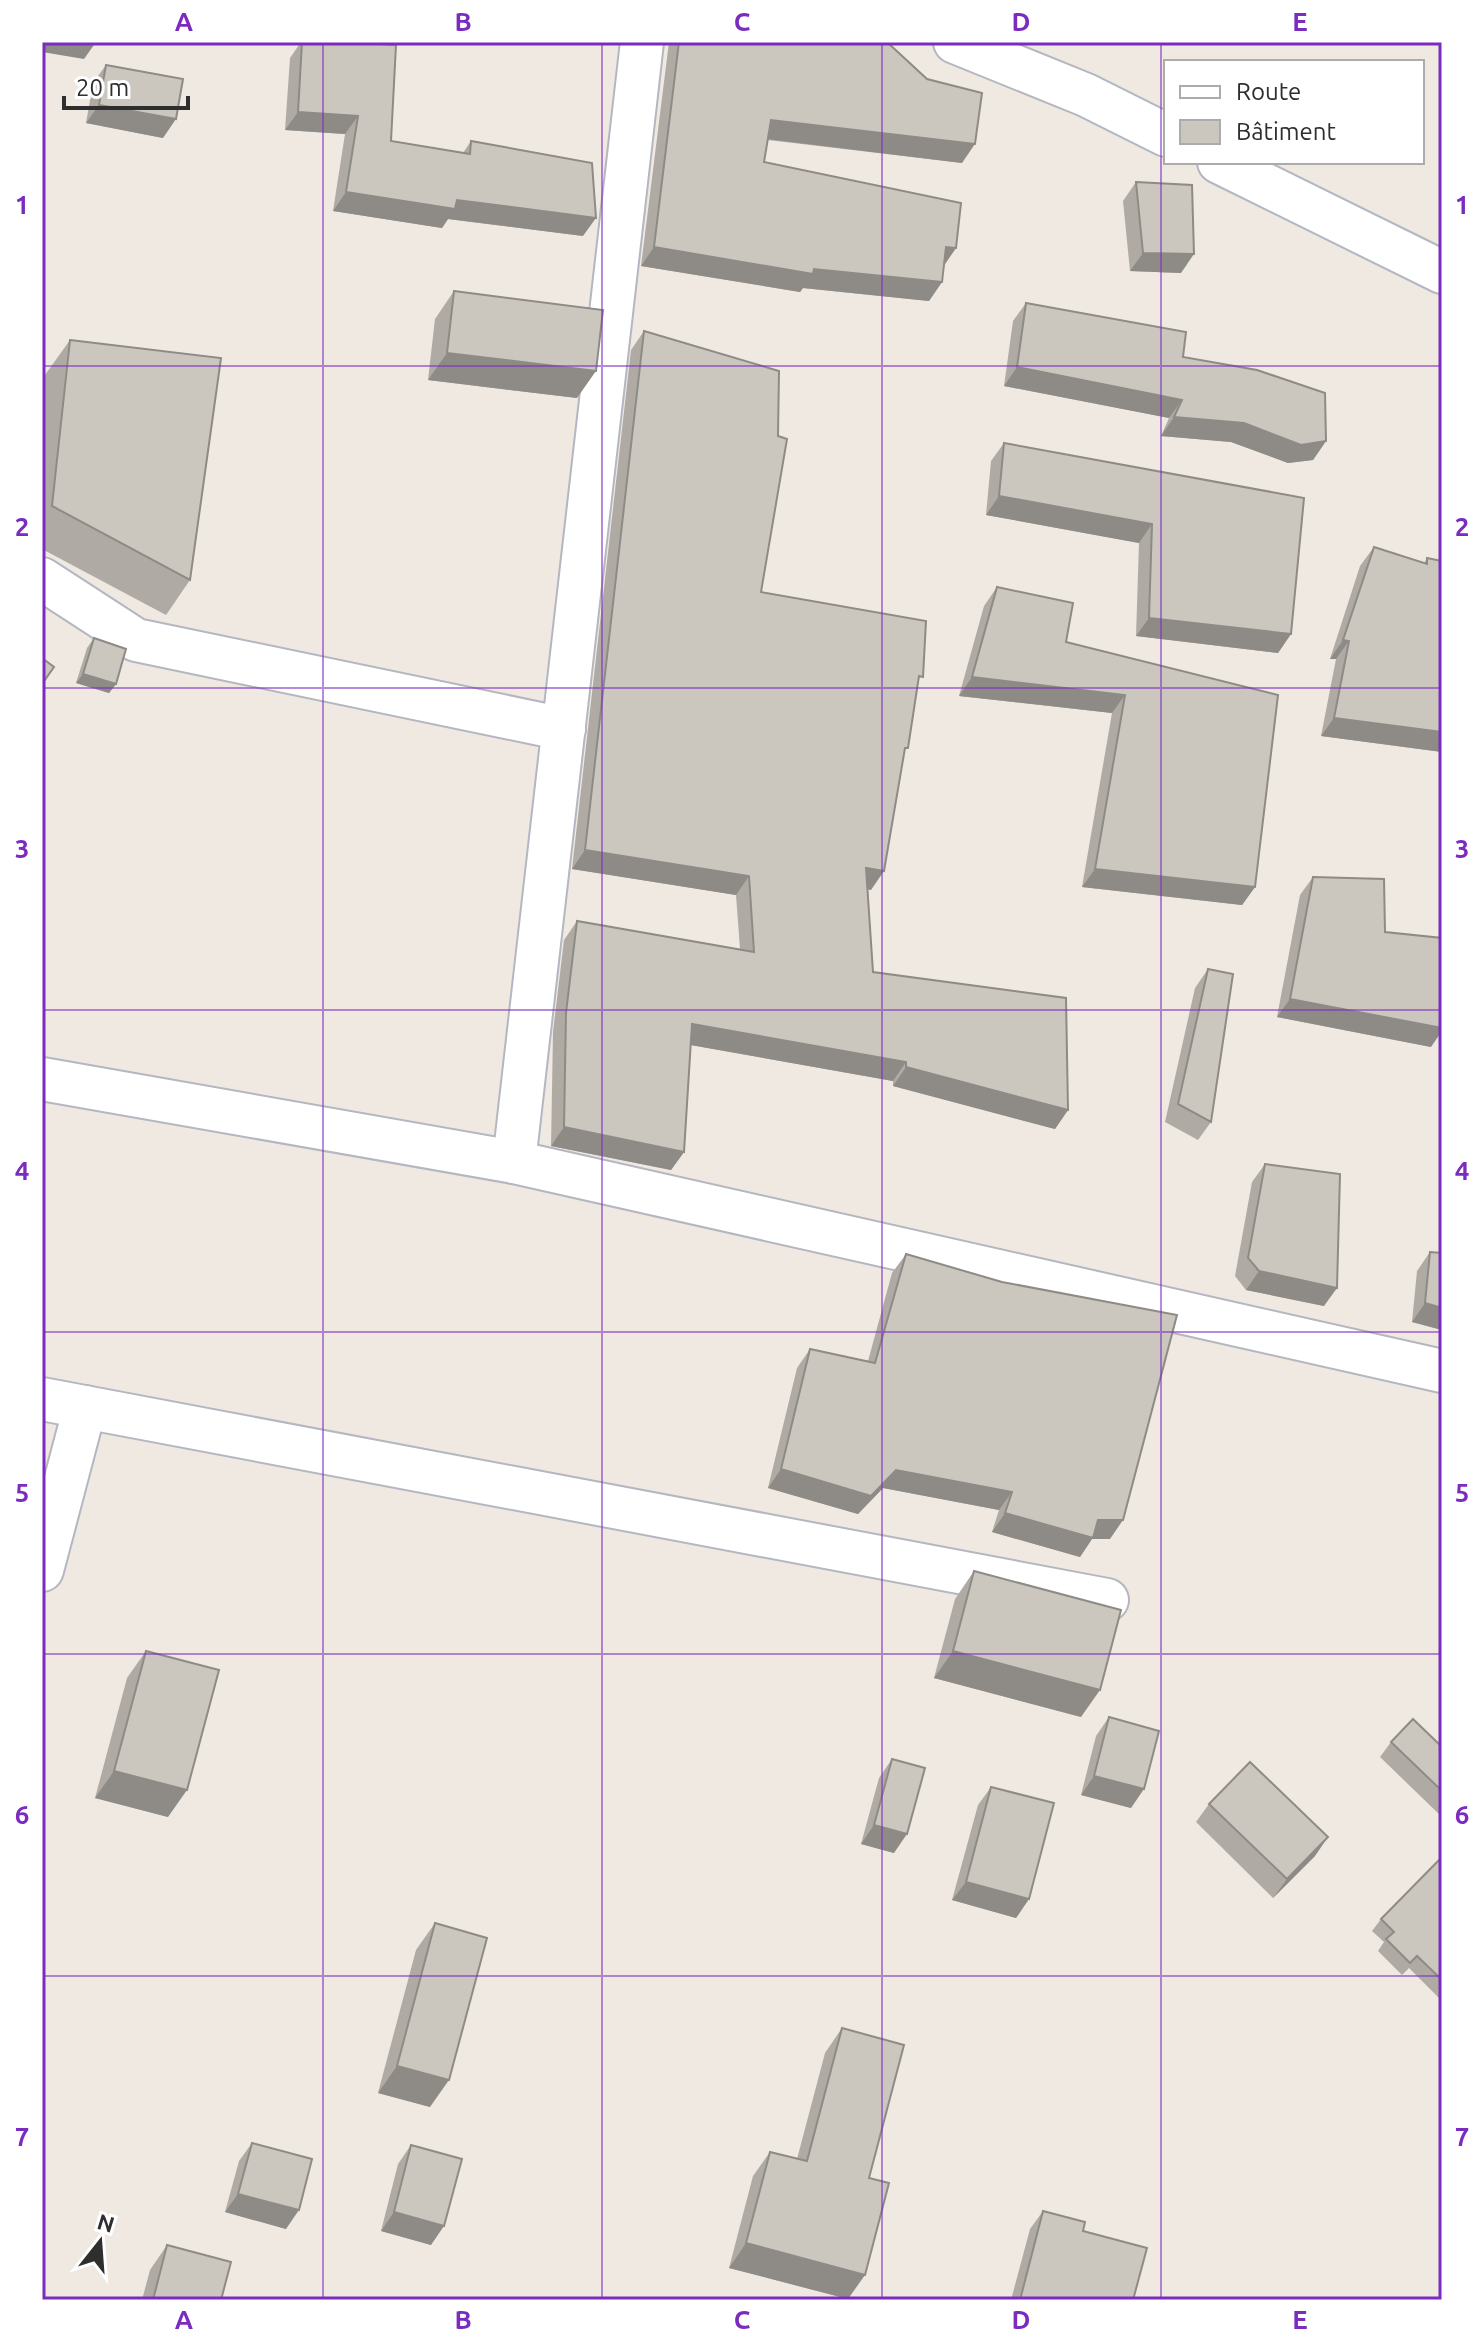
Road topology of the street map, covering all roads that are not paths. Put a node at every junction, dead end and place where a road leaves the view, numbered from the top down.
1 (642, 42) edge
2 (955, 42) edge
3 (1164, 134) edge
4 (1223, 164) edge
5 (1442, 272) edge
6 (42, 579) edge
7 (564, 729) junction
8 (42, 1079) edge
9 (514, 1162) junction
10 (1442, 1371) edge
11 (42, 1399) edge
12 (85, 1407) junction
13 (42, 1570) edge
14 (1107, 1600) dead end

1 - 7 street
2 - 3 street
4 - 5 street
6 - 7 street
7 - 9 street
8 - 9 street
9 - 10 street
11 - 12 street
12 - 13 street
12 - 14 street

